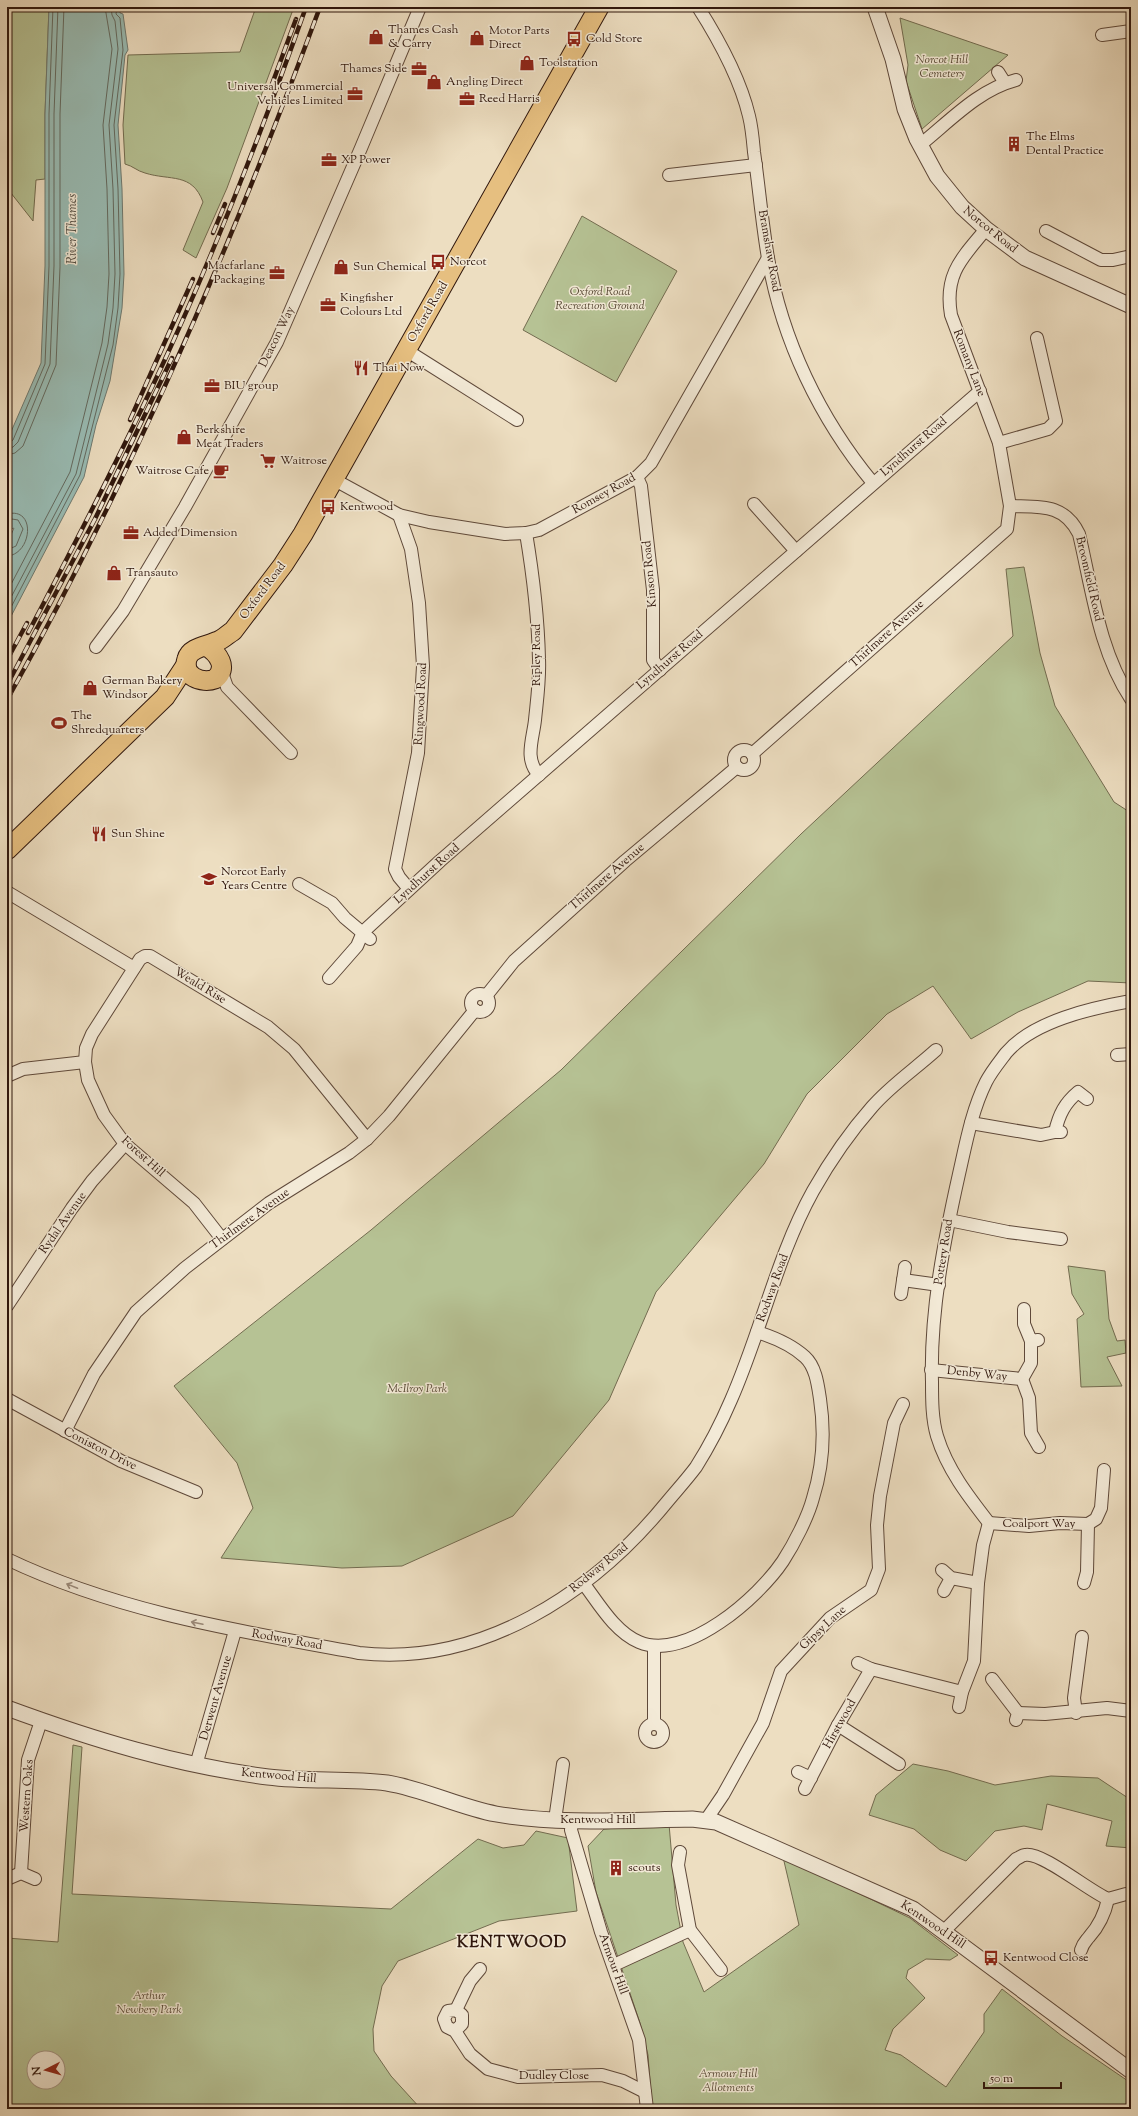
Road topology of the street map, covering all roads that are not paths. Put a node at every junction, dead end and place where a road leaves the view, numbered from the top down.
1 (420, 7) edge
2 (599, 7) edge
3 (698, 7) edge
4 (875, 7) edge
5 (1131, 31) edge
6 (1102, 35) dead end
7 (998, 72) dead end
8 (1016, 80) dead end
9 (1005, 83) junction
10 (920, 145) junction
11 (756, 165) junction
12 (669, 175) dead end
13 (986, 229) junction
14 (1046, 231) dead end
15 (1131, 256) edge
16 (768, 258) junction
17 (1131, 306) edge
18 (1037, 338) dead end
19 (406, 350) junction
20 (980, 391) junction
21 (517, 420) dead end
22 (999, 442) junction
23 (637, 477) junction
24 (333, 479) junction
25 (873, 483) junction
26 (754, 504) dead end
27 (1010, 506) junction
28 (399, 516) junction
29 (526, 533) junction
30 (796, 551) junction
31 (233, 631) junction
32 (206, 646) junction
33 (96, 647) dead end
34 (186, 665) junction
35 (660, 670) junction
36 (216, 676) junction
37 (166, 697) junction
38 (1131, 699) edge
39 (291, 753) dead end
40 (539, 775) junction
41 (7, 850) edge
42 (298, 884) dead end
43 (409, 889) junction
44 (7, 892) edge
45 (366, 936) junction
46 (134, 968) junction
47 (329, 978) dead end
48 (1131, 1001) edge
49 (937, 1051) dead end
50 (85, 1062) junction
51 (7, 1076) edge
52 (1087, 1099) dead end
53 (971, 1123) junction
54 (367, 1139) junction
55 (125, 1144) junction
56 (949, 1220) junction
57 (222, 1239) junction
58 (1061, 1239) dead end
59 (905, 1267) dead end
60 (903, 1280) junction
61 (939, 1285) junction
62 (901, 1294) dead end
63 (7, 1306) edge
64 (1024, 1309) dead end
65 (757, 1332) junction
66 (931, 1370) junction
67 (1022, 1379) junction
68 (7, 1399) edge
69 (903, 1404) dead end
70 (65, 1431) junction
71 (1039, 1447) dead end
72 (1104, 1470) dead end
73 (196, 1492) dead end
74 (989, 1523) junction
75 (1088, 1524) junction
76 (7, 1559) edge
77 (978, 1582) junction
78 (1084, 1583) dead end
79 (584, 1584) junction
80 (944, 1591) dead end
81 (235, 1631) junction
82 (1082, 1638) dead end
83 (654, 1646) junction
84 (858, 1663) dead end
85 (871, 1669) junction
86 (992, 1679) dead end
87 (962, 1692) junction
88 (959, 1707) dead end
89 (7, 1708) edge
90 (1131, 1711) edge
91 (1076, 1713) junction
92 (42, 1720) junction
93 (654, 1724) dead end
94 (838, 1725) junction
95 (563, 1764) dead end
96 (899, 1764) dead end
97 (196, 1765) junction
98 (798, 1772) dead end
99 (555, 1820) junction
100 (572, 1820) junction
101 (706, 1820) junction
102 (680, 1852) dead end
103 (21, 1873) junction
104 (7, 1879) edge
105 (35, 1879) dead end
106 (1131, 1895) edge
107 (1108, 1899) junction
108 (690, 1930) junction
109 (944, 1931) junction
110 (1081, 1950) dead end
111 (614, 1965) junction
112 (480, 1969) dead end
113 (721, 1970) dead end
114 (1131, 2070) edge
115 (645, 2092) junction
116 (646, 2109) edge

1 - 33 street, Deacon Way
2 - 19 main road, Oxford Road
3 - 11 street, Bramshaw Road
4 - 10 street, Norcot Road
5 - 6 street
7 - 9 street
8 - 9 street
9 - 10 street
10 - 13 street, Norcot Road
11 - 12 street
11 - 16 street, Bramshaw Road
13 - 17 street, Norcot Road
13 - 20 street, Romany Lane
14 - 15 street
16 - 23 street, Romsey Road
16 - 25 street, Bramshaw Road
18 - 22 street
19 - 21 street
19 - 24 main road, Oxford Road
20 - 22 street, Romany Lane
20 - 25 street, Lyndhurst Road
22 - 27 street, Romany Lane
23 - 29 street, Romsey Road
23 - 35 street, Kinson Road
24 - 28 street, Romsey Road
24 - 31 main road, Oxford Road
25 - 30 street, Lyndhurst Road
26 - 30 street
27 - 38 street, Broomfield Road
27 - 54 street, Thirlmere Avenue
28 - 29 street, Romsey Road
28 - 43 street, Ringwood Road
29 - 40 street, Ripley Road
30 - 35 street, Lyndhurst Road
31 - 32 main road, Oxford Road
31 - 36 main road, Oxford Road
32 - 34 main road
32 - 36 main road
34 - 36 main road
34 - 37 main road
35 - 40 street, Lyndhurst Road
36 - 37 main road
36 - 39 street
37 - 41 main road
40 - 43 street, Lyndhurst Road
42 - 45 street
43 - 45 street, Lyndhurst Road
44 - 46 street
45 - 47 street, Lyndhurst Road
46 - 50 street, Weald Rise
46 - 54 street, Weald Rise
48 - 53 street, Pottery Road
49 - 65 street, Rodway Road
50 - 51 street
50 - 55 street, Forest Hill
52 - 53 street
53 - 56 street, Pottery Road
54 - 57 street, Thirlmere Avenue
55 - 57 street, Forest Hill
55 - 63 street, Rydal Avenue
56 - 58 street
56 - 61 street, Pottery Road
57 - 70 street, Thirlmere Avenue
59 - 60 street
60 - 61 street
60 - 62 street
61 - 66 street, Pottery Road
64 - 67 street, Denby Way
65 - 79 street, Rodway Road
65 - 83 street
66 - 67 street, Denby Way
66 - 74 street, Pottery Road
67 - 71 street, Denby Way
68 - 70 street, Coniston Drive
69 - 101 street, Gipsy Lane
70 - 73 street, Coniston Drive
72 - 75 street, Coalport Way
74 - 75 street, Coalport Way
74 - 77 street
75 - 78 street, Coalport Way
81 -> 76 street, Rodway Road
77 - 80 street
77 - 87 street
79 - 81 street, Rodway Road
79 - 83 street
81 - 97 street, Derwent Avenue
82 - 91 street
83 - 93 street
84 - 85 street
85 - 87 street
85 - 94 street, Hirstwood
86 - 91 street
87 - 88 street
89 - 92 street, Kentwood Hill
90 - 91 street
92 - 97 street, Kentwood Hill
92 - 103 street, Western Oaks
94 - 96 street
94 - 98 street, Hirstwood
95 - 99 street
97 - 99 street, Kentwood Hill
99 - 100 street, Kentwood Hill
100 - 101 street, Kentwood Hill
100 - 111 street, Armour Hill
101 - 109 street, Kentwood Hill
102 - 108 street
103 - 104 street
103 - 105 street
106 - 107 street
107 - 109 street
107 - 110 street
108 - 111 street
108 - 113 street
109 - 114 street, Kentwood Hill
111 - 115 street, Armour Hill
112 - 115 street, Dudley Close
115 - 116 street, Armour Hill

